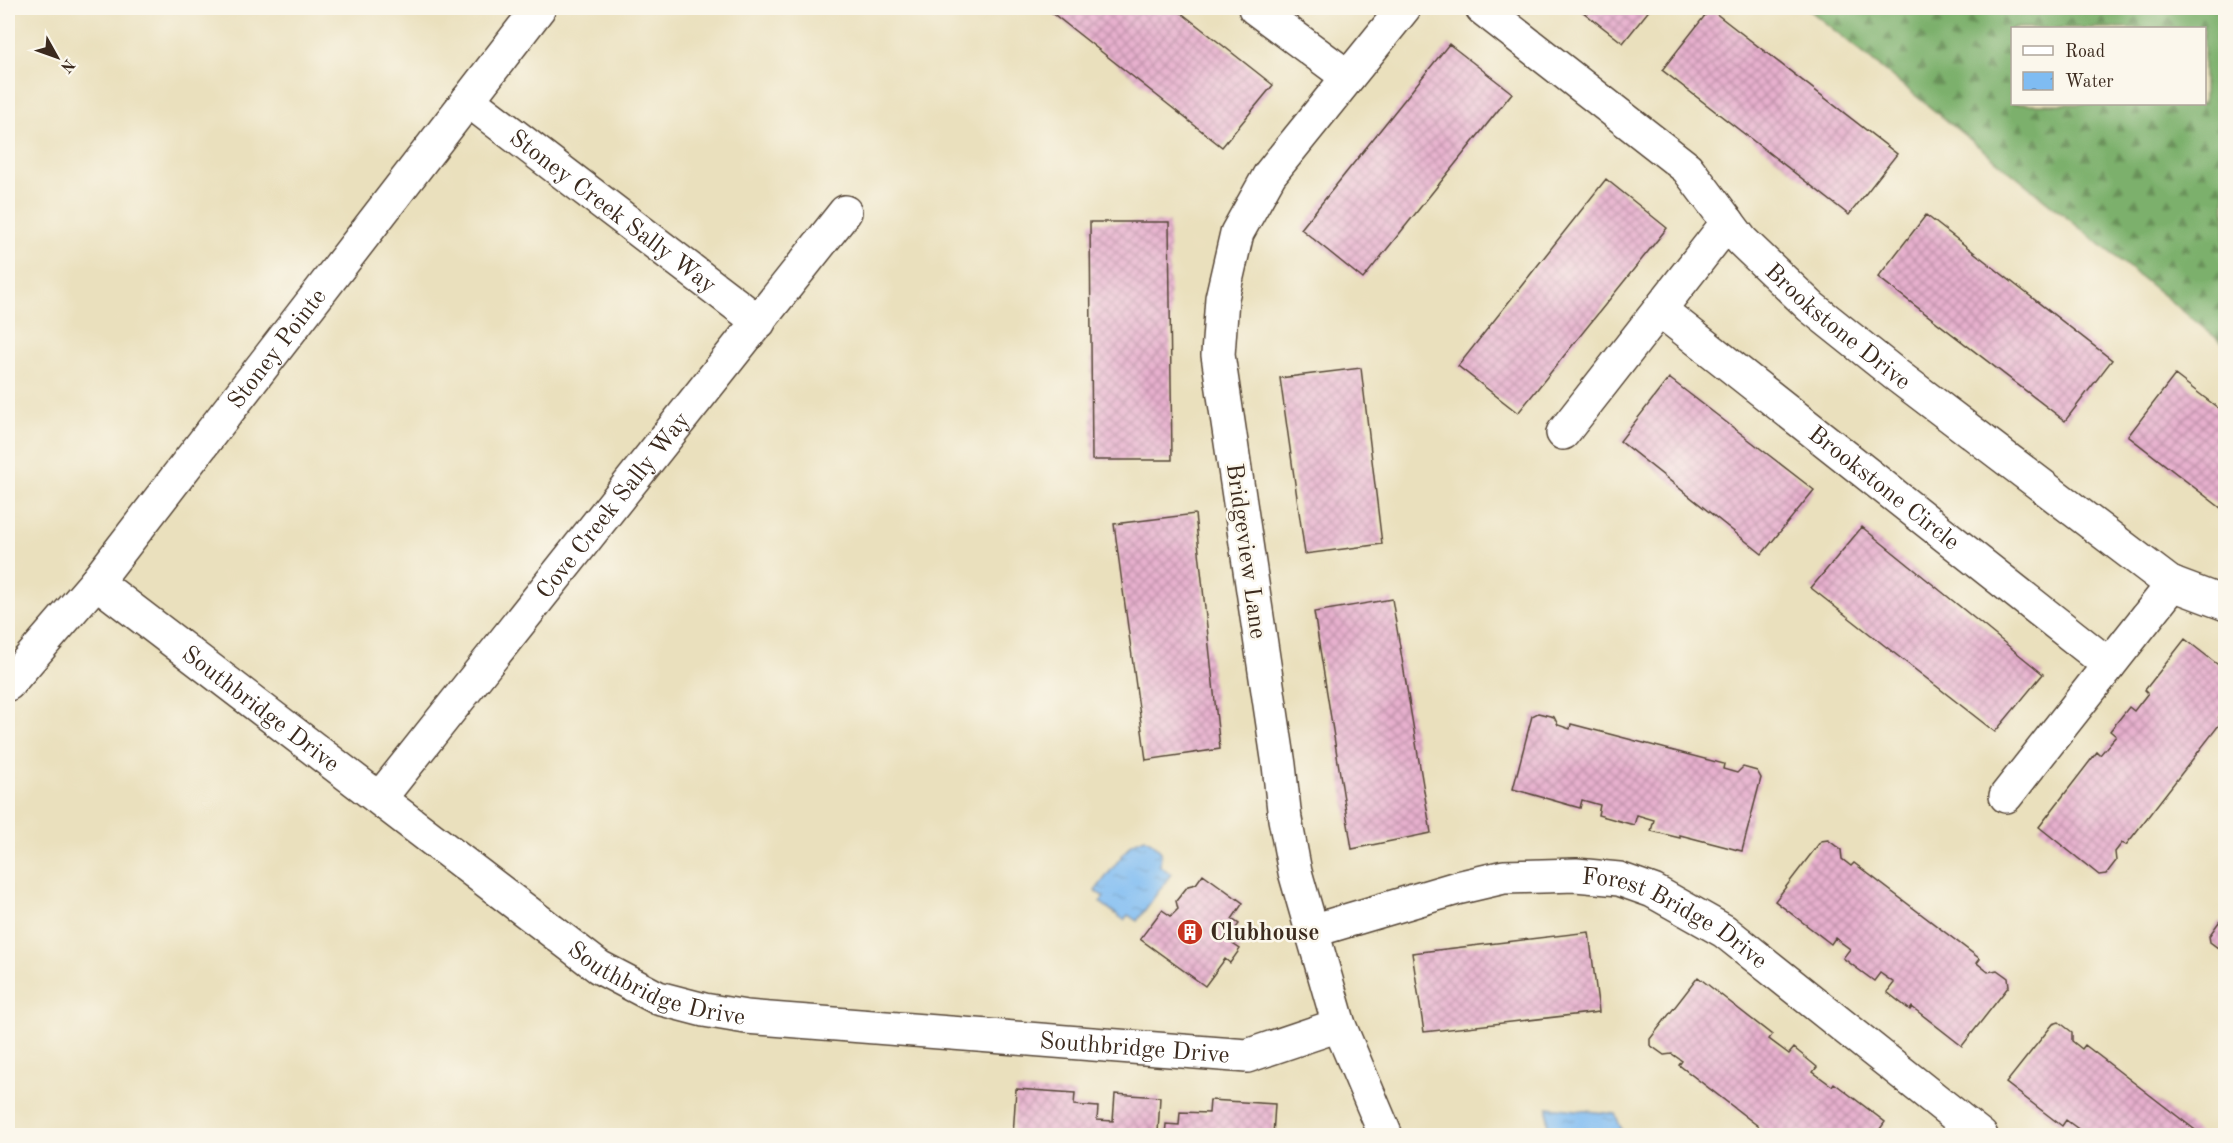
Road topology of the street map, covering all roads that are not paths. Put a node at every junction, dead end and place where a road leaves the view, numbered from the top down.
1 (539, 8) edge
2 (1255, 8) edge
3 (1404, 8) edge
4 (1482, 8) edge
5 (1348, 77) junction
6 (468, 100) junction
7 (845, 212) dead end
8 (1728, 222) junction
9 (1660, 310) junction
10 (759, 322) junction
11 (1563, 433) dead end
12 (96, 582) junction
13 (2173, 584) junction
14 (2226, 604) edge
15 (2109, 666) junction
16 (8, 684) edge
17 (2006, 796) dead end
18 (380, 798) junction
19 (1312, 931) junction
20 (1339, 1025) junction
21 (1386, 1136) edge
22 (1981, 1136) edge

1 - 6 street, Stoney Pointe
2 - 5 street
3 - 5 street, Bridgeview Lane
4 - 8 street, Brookstone Drive
5 - 19 street, Bridgeview Lane
6 - 10 street, Stoney Creek Sally Way
6 - 12 street, Stoney Pointe
7 - 10 street, Cove Creek Sally Way
8 - 9 street
8 - 13 street, Brookstone Drive
9 - 11 street
9 - 15 street, Brookstone Circle
10 - 18 street, Cove Creek Sally Way
12 - 16 street, Stoney Pointe
12 - 18 street, Southbridge Drive
13 - 14 street, Brookstone Drive
13 - 15 street
15 - 17 street
18 - 20 street, Southbridge Drive
19 - 20 street, Bridgeview Lane
19 - 22 street, Forest Bridge Drive
20 - 21 street, Bridgeview Lane

